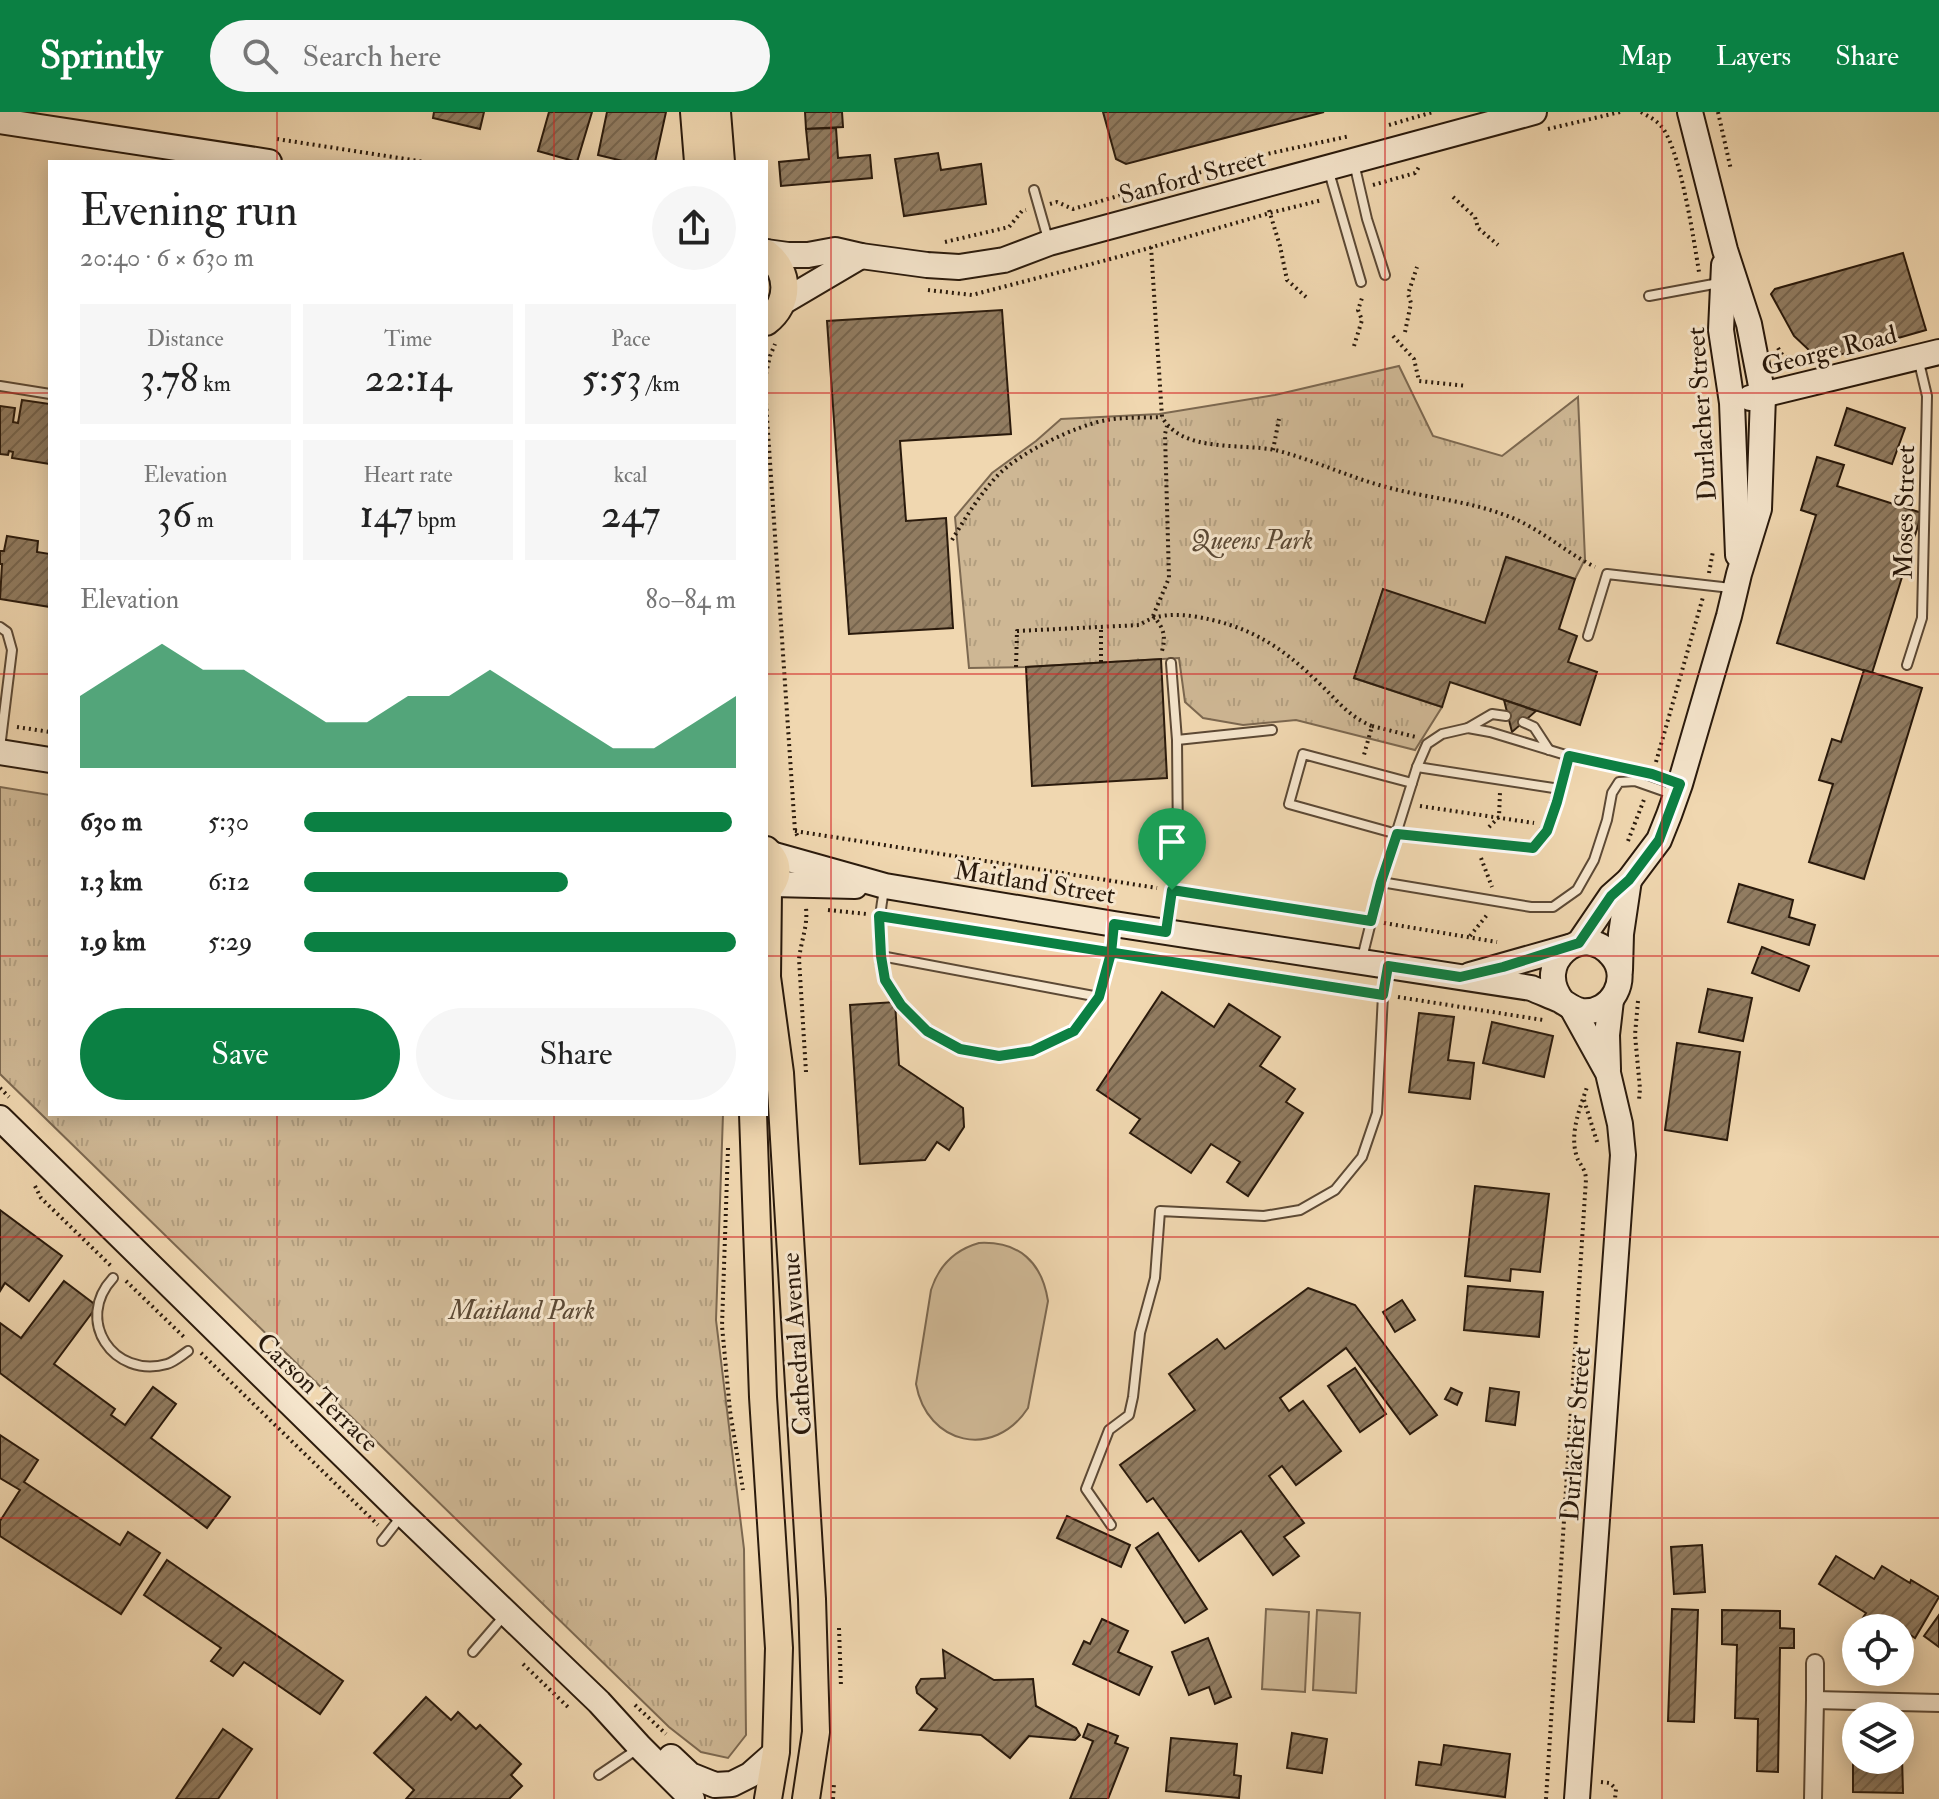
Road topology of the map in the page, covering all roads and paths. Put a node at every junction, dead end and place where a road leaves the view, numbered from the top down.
1 (694, 112) edge
2 (717, 112) edge
3 (1433, 112) edge
4 (1534, 112) edge
5 (1641, 112) edge
6 (1654, 112) edge
7 (1690, 112) edge
8 (1653, 119) junction
9 (0, 121) edge
10 (1379, 128) dead end
11 (1351, 135) dead end
12 (213, 158) edge
13 (241, 160) edge
14 (698, 160) edge
15 (721, 160) edge
16 (1353, 162) junction
17 (1328, 169) junction
18 (1034, 190) dead end
19 (1453, 197) dead end
20 (1267, 202) dead end
21 (1039, 206) junction
22 (941, 243) dead end
23 (1049, 243) junction
24 (1498, 245) dead end
25 (1151, 247) dead end
26 (1725, 250) junction
27 (768, 252) edge
28 (768, 254) edge
29 (861, 256) junction
30 (1417, 267) dead end
31 (1385, 275) dead end
32 (1361, 282) dead end
33 (1712, 284) junction
34 (1363, 295) dead end
35 (1649, 296) dead end
36 (1306, 297) dead end
37 (771, 318) edge
38 (1405, 332) dead end
39 (1393, 336) dead end
40 (1775, 344) dead end
41 (1354, 346) dead end
42 (1928, 355) edge
43 (1804, 367) dead end
44 (0, 386) edge
45 (1467, 386) dead end
46 (48, 394) edge
47 (1763, 396) junction
48 (1732, 403) junction
49 (1162, 417) junction
50 (1279, 419) dead end
51 (1167, 426) junction
52 (768, 433) edge
53 (1273, 450) junction
54 (952, 540) dead end
55 (1714, 547) dead end
56 (1584, 562) dead end
57 (1737, 581) junction
58 (1706, 585) junction
59 (1153, 616) junction
60 (0, 627) edge
61 (1101, 627) junction
62 (1588, 636) dead end
63 (1101, 662) dead end
64 (1171, 663) joint
65 (1907, 665) dead end
66 (1016, 667) dead end
67 (1506, 716) dead end
68 (1523, 722) dead end
69 (4, 725) junction
70 (1468, 728) junction
71 (1272, 730) dead end
72 (48, 732) edge
73 (1369, 739) dead end
74 (1177, 740) junction
75 (0, 750) edge
76 (1549, 750) junction
77 (1569, 756) junction
78 (48, 760) edge
79 (1417, 767) junction
80 (1654, 767) dead end
81 (1412, 783) junction
82 (1560, 789) junction
83 (1679, 790) junction
84 (1406, 804) junction
85 (1499, 817) junction
86 (1539, 824) dead end
87 (795, 831) junction
88 (1397, 834) junction
89 (1475, 842) junction
90 (804, 849) dead end
91 (768, 852) edge
92 (1629, 880) junction
93 (1381, 882) junction
94 (885, 886) junction
95 (769, 888) edge
96 (1172, 890) junction
97 (805, 900) dead end
98 (1498, 901) junction
99 (806, 908) dead end
100 (821, 909) dead end
101 (879, 916) junction
102 (1371, 921) junction
103 (1114, 924) junction
104 (768, 932) edge
105 (1166, 932) junction
106 (1469, 938) junction
107 (1499, 943) dead end
108 (1574, 945) junction
109 (1111, 953) junction
110 (881, 956) junction
111 (1361, 962) junction
112 (1388, 966) junction
113 (1620, 970) junction
114 (1460, 977) junction
115 (768, 984) edge
116 (1383, 995) junction
117 (1099, 997) junction
118 (1611, 1000) junction
119 (1561, 1010) junction
120 (1598, 1075) junction
121 (753, 1116) edge
122 (0, 1118) edge
123 (728, 1144) dead end
124 (113, 1278) dead end
125 (188, 1351) dead end
126 (744, 1496) dead end
127 (403, 1514) junction
128 (1111, 1525) dead end
129 (382, 1541) dead end
130 (776, 1598) junction
131 (812, 1599) junction
132 (507, 1614) junction
133 (473, 1652) dead end
134 (1815, 1663) dead end
135 (1815, 1700) junction
136 (599, 1702) junction
137 (1939, 1703) edge
138 (816, 1732) junction
139 (640, 1747) junction
140 (776, 1752) junction
141 (599, 1775) dead end
142 (1547, 1778) junction
143 (1558, 1780) dead end
144 (1602, 1782) dead end
145 (692, 1799) edge
146 (768, 1799) edge
147 (797, 1799) edge
148 (806, 1799) edge
149 (1546, 1799) edge
150 (1577, 1799) edge
151 (1615, 1799) edge
152 (1813, 1799) edge

1 - 14 main road
2 - 15 main road
3 - 10 path
4 - 16 main road, Sanford Street
5 - 8 path
6 - 8 path
7 - 26 main road, Durlacher Street
8 - 33 path
9 - 12 main road
11 - 21 path
12 - 13 main road
16 - 17 main road, Sanford Street
16 - 31 lane
17 - 23 main road, Sanford Street
17 - 32 lane
18 - 21 lane
19 - 24 path
20 - 36 path
21 - 22 path
21 - 23 lane
23 - 29 main road, Sanford Street
25 - 49 path
26 - 33 main road, Durlacher Street
26 - 47 main road, Durlacher Street
27 - 29 main road, Sanford Street
28 - 37 main road
29 - 37 main road
30 - 38 path
33 - 35 lane
33 - 48 main road, Durlacher Street
34 - 41 path
39 - 45 path
40 - 43 path
42 - 47 main road, George Road
42 - 65 lane, Moses Street
44 - 46 lane
47 - 48 main road, George Road
47 - 57 main road, Durlacher Street
48 - 57 main road, Durlacher Street
49 - 51 path
49 - 54 path
50 - 53 path
51 - 53 path
51 - 59 path
52 - 87 path
53 - 56 path
55 - 58 path
57 - 58 lane
57 - 83 main road, Durlacher Street
58 - 62 lane
58 - 80 path
59 - 61 path
59 - 64 path
59 - 73 path
60 - 69 lane
61 - 63 path
61 - 66 path
64 - 74 lane
67 - 70 lane
68 - 76 lane
69 - 72 path
69 - 75 lane
70 - 76 lane
70 - 79 lane
71 - 74 lane
74 - 96 lane
75 - 78 main road
76 - 77 lane
77 - 82 lane
77 - 83 lane
79 - 81 lane
79 - 82 lane
81 - 84 lane
81 - 88 lane
82 - 89 lane
83 - 92 main road, Durlacher Street
83 - 98 lane
84 - 85 path
84 - 88 lane
85 - 86 path
85 - 89 path
87 - 90 path
87 - 96 path
88 - 89 lane
88 - 93 lane
89 - 98 path
91 - 94 main road, Maitland Street
91 - 95 main road, Cathedral Avenue
92 - 108 main road, Durlacher Street
92 - 113 main road, Durlacher Street
93 - 98 lane
93 - 102 lane
94 - 95 main road, Maitland Street
94 - 101 lane
94 - 103 main road, Maitland Street
95 - 104 main road, Cathedral Avenue
96 - 102 path
96 - 105 lane
97 - 99 path
98 - 106 path
100 - 101 path
101 - 109 path
101 - 110 lane
102 - 106 path
102 - 111 lane
103 - 105 main road, Maitland Street
103 - 109 lane
105 - 111 main road, Maitland Street
106 - 107 path
108 - 113 main road
108 - 114 main road, Maitland Street
108 - 119 main road
109 - 116 path
109 - 117 lane
110 - 117 lane
110 - 117 lane
111 - 112 main road, Maitland Street
112 - 114 main road, Maitland Street
112 - 116 lane
113 - 118 main road
114 - 119 main road, Maitland Street
115 - 131 main road, Cathedral Avenue
116 - 119 path
116 - 128 lane
118 - 119 main road
118 - 120 main road, Durlacher Street
119 - 120 main road, Durlacher Street
120 - 142 path
120 - 150 main road, Durlacher Street
121 - 130 main road, Cathedral Avenue
122 - 127 main road, Carson Terrace
123 - 126 path
124 - 125 lane
127 - 129 lane
127 - 132 main road, Carson Terrace
130 - 131 main road
130 - 140 main road, Cathedral Avenue
131 - 138 main road, Cathedral Avenue
132 - 133 lane
132 - 136 main road, Carson Terrace
134 - 135 street
135 - 137 street
135 - 152 street
136 - 139 main road, Carson Terrace
136 - 140 main road, Carson Terrace
138 - 147 main road
138 - 148 main road, Cathedral Avenue
139 - 141 lane
139 - 145 main road, Carson Terrace
140 - 146 main road, Cathedral Avenue
142 - 143 path
142 - 149 path
144 - 151 path

